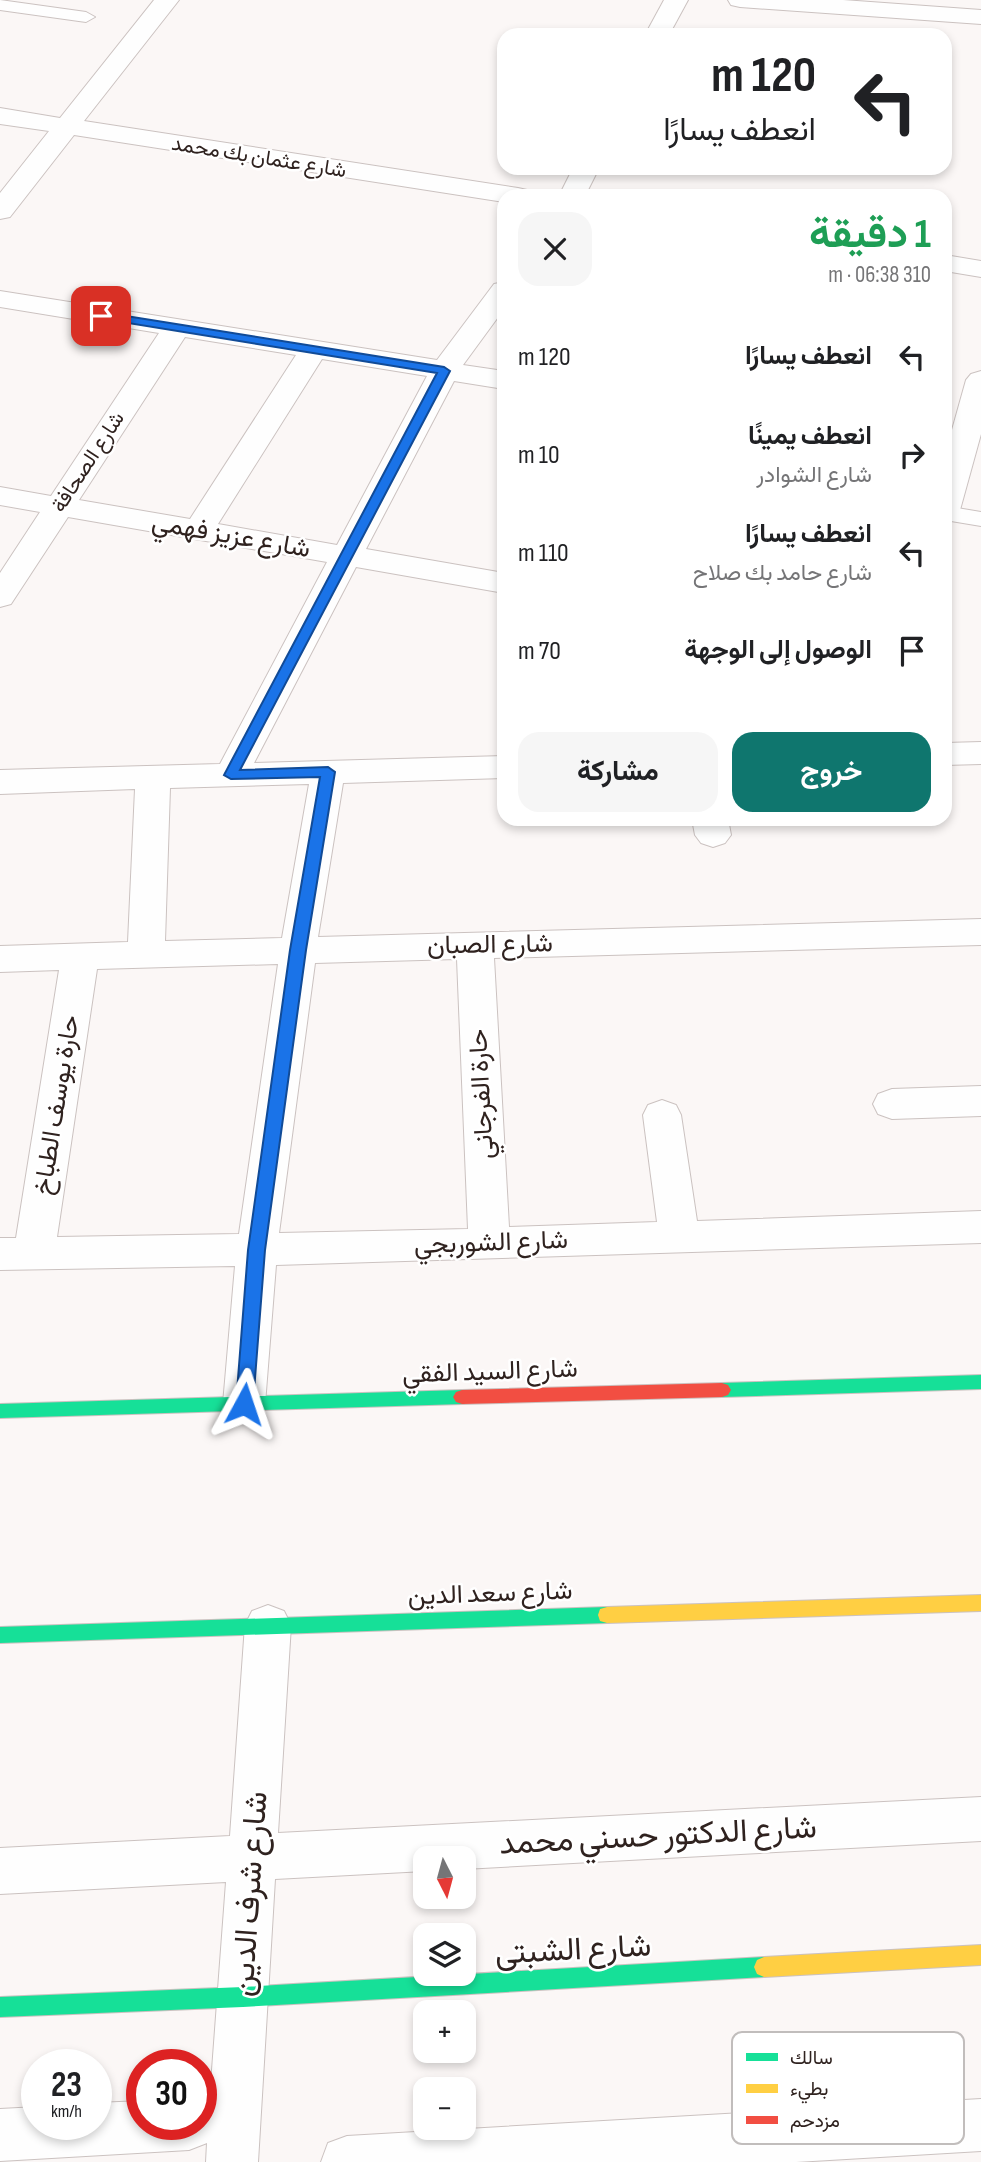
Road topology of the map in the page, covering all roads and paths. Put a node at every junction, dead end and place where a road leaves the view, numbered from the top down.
1 (167, 0) edge
2 (676, 0) edge
3 (740, 0) edge
4 (0, 5) edge
5 (86, 17) dead end
6 (981, 17) edge
7 (661, 28) edge
8 (0, 116) edge
9 (69, 127) junction
10 (497, 193) edge
11 (0, 211) edge
12 (952, 264) edge
13 (981, 269) edge
14 (0, 299) edge
15 (497, 299) edge
16 (177, 328) junction
17 (314, 350) junction
18 (444, 371) junction
19 (497, 379) edge
20 (981, 380) edge
21 (963, 452) edge
22 (952, 489) edge
23 (0, 496) edge
24 (59, 506) junction
25 (952, 513) edge
26 (981, 519) edge
27 (199, 530) junction
28 (345, 556) junction
29 (497, 577) edge
30 (0, 597) edge
31 (981, 753) edge
32 (952, 754) edge
33 (497, 767) edge
34 (328, 772) junction
35 (231, 775) junction
36 (153, 779) junction
37 (0, 782) edge
38 (981, 932) edge
39 (475, 945) junction
40 (298, 950) junction
41 (146, 955) junction
42 (80, 957) junction
43 (0, 959) edge
44 (981, 1101) edge
45 (892, 1104) dead end
46 (662, 1115) dead end
47 (981, 1227) edge
48 (679, 1236) junction
49 (489, 1242) junction
50 (257, 1250) junction
51 (17, 1254) edge
52 (981, 1382) edge
53 (244, 1404) junction
54 (0, 1410) edge
55 (981, 1603) edge
56 (268, 1625) junction
57 (0, 1636) edge
58 (981, 1819) edge
59 (253, 1858) junction
60 (0, 1871) edge
61 (981, 1955) edge
62 (243, 1997) junction
63 (0, 2007) edge
64 (217, 2119) edge
65 (126, 2134) edge
66 (0, 2135) edge
67 (732, 2140) edge
68 (347, 2162) edge

1 - 9 street
2 - 7 street
3 - 6 street
4 - 5 lane
8 - 9 street, شارع عثمان بك محمد
9 - 10 street, شارع عثمان بك محمد
9 - 11 street
12 - 13 street
14 - 16 street
15 - 18 street
16 - 17 street
16 - 24 street, شارع الصحافة
17 - 18 street
17 - 27 street
18 - 19 street
18 - 28 street
20 - 21 street
21 - 22 street
23 - 24 street, شارع عزيز فهمي
24 - 27 street, شارع عزيز فهمي
24 - 30 street, شارع الصحافة
25 - 26 lane
27 - 28 street, شارع عزيز فهمي
28 - 29 street, شارع عزيز فهمي
28 - 35 street
31 - 32 street
33 - 34 street
34 - 35 street
34 - 40 street
35 - 36 street
36 - 37 street
36 - 41 street
38 - 39 street, شارع الصبان
39 - 40 street, شارع الصبان
39 - 49 street, حارة الفرجاني
40 - 41 street, شارع الصبان
40 - 50 street
41 - 42 street, شارع الصبان
42 - 43 street, شارع الصبان
42 - 51 street, حارة يوسف الطباخ
44 - 45 street
46 - 48 street
47 - 48 street, شارع الشوربجي
48 - 49 street, شارع الشوربجي
49 - 50 street, شارع الشوربجي
50 - 51 street, شارع الشوربجي
50 - 53 street
52 - 53 street, شارع السيد الفقي
53 - 54 street, شارع السيد الفقي
55 - 56 street, شارع سعد الدين
56 - 57 street, شارع سعد الدين
56 - 59 street, شارع شرف الدين
58 - 59 street, شارع الدكتور حسني محمد
59 - 60 street, شارع الدكتور حسني محمد
59 - 62 street, شارع شرف الدين
61 - 62 street, شارع الشبتى
62 - 63 street, شارع الشبتى
62 - 64 street, شارع شرف الدين
65 - 66 street
67 - 68 street

